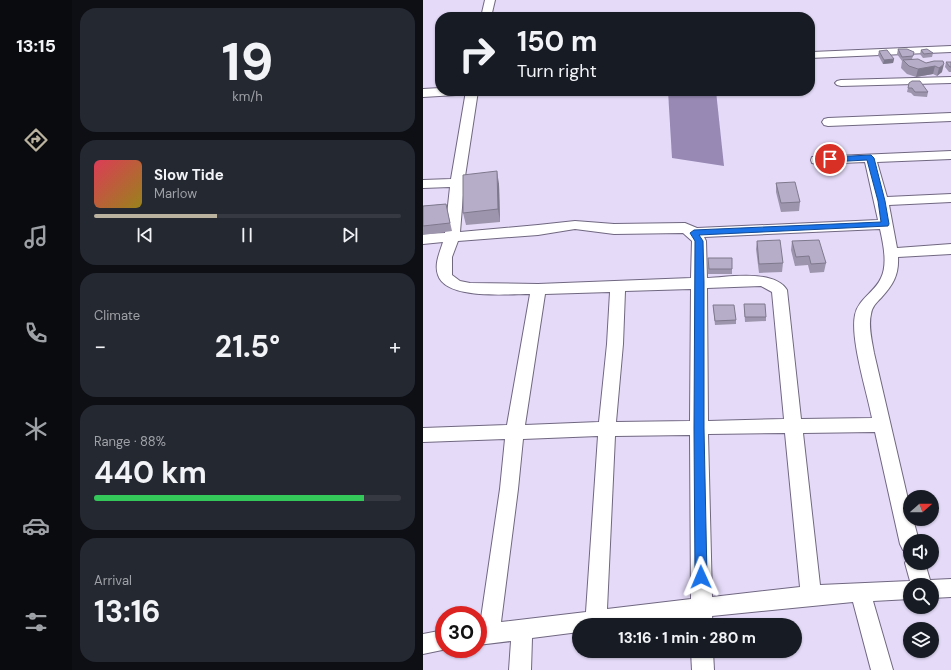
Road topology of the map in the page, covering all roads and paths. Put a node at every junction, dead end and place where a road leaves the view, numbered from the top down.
1 (490, 0) edge
2 (487, 12) edge
3 (951, 49) edge
4 (815, 55) edge
5 (951, 80) edge
6 (841, 83) dead end
7 (435, 92) edge
8 (423, 93) edge
9 (471, 96) edge
10 (951, 117) edge
11 (828, 122) dead end
12 (951, 155) edge
13 (871, 158) junction
14 (817, 160) dead end
15 (457, 183) junction
16 (423, 184) edge
17 (951, 198) edge
18 (882, 201) junction
19 (885, 224) junction
20 (694, 233) junction
21 (452, 238) junction
22 (423, 239) edge
23 (951, 249) edge
24 (891, 253) junction
25 (700, 282) junction
26 (618, 286) junction
27 (538, 289) junction
28 (882, 425) junction
29 (794, 427) junction
30 (699, 428) junction
31 (607, 429) junction
32 (515, 431) junction
33 (423, 435) edge
34 (907, 534) edge
35 (951, 588) edge
36 (939, 589) edge
37 (903, 590) edge
38 (860, 592) junction
39 (811, 596) junction
40 (702, 616) edge
41 (487, 617) edge
42 (596, 618) edge
43 (649, 618) edge
44 (572, 623) edge
45 (522, 629) junction
46 (487, 634) edge
47 (435, 642) edge
48 (423, 644) edge
49 (702, 658) edge
50 (520, 670) edge
51 (703, 670) edge
52 (882, 670) edge

1 - 2 street
3 - 4 street
5 - 6 street
7 - 8 street
9 - 15 street
10 - 11 street
12 - 13 street
13 - 14 street
13 - 18 street
15 - 16 street
15 - 21 street
17 - 18 street
18 - 19 street
19 - 20 street
19 - 24 street
20 - 21 street
20 - 25 street
21 - 22 street
21 - 27 street
23 - 24 street
24 - 28 street
25 - 26 street
25 - 29 street
25 - 30 street
26 - 27 street
26 - 31 street
27 - 32 street
28 - 29 street
28 - 34 street
29 - 30 street
29 - 39 street
30 - 31 street
30 - 40 street
31 - 32 street
31 - 42 street
32 - 33 street
32 - 41 street
35 - 36 street
37 - 38 street
38 - 39 street
38 - 52 street
39 - 40 street
40 - 43 street
44 - 45 street
45 - 46 street
45 - 50 street
47 - 48 street
49 - 51 street

